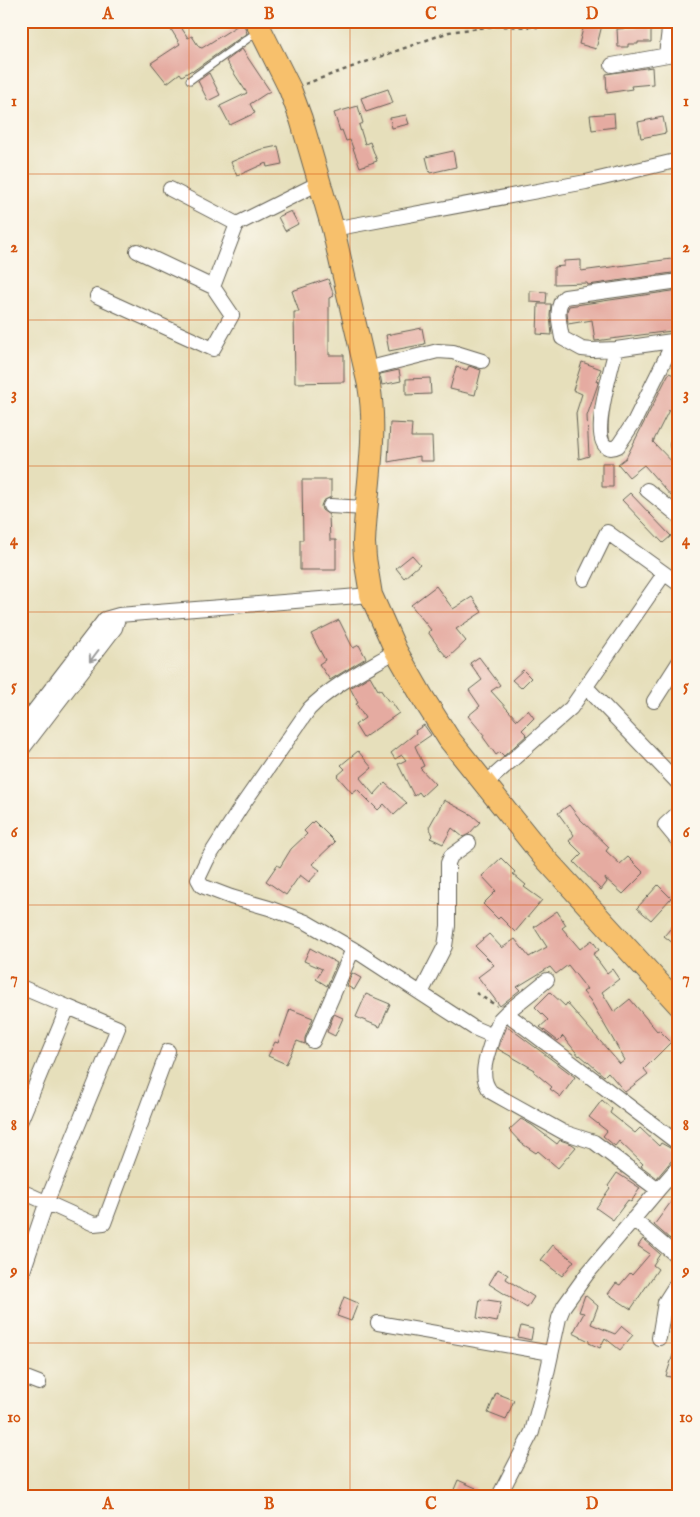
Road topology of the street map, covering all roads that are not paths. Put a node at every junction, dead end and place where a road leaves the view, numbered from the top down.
1 (670, 21) edge
2 (259, 26) edge
3 (672, 54) edge
4 (612, 65) dead end
5 (190, 80) dead end
6 (679, 160) edge
7 (319, 182) junction
8 (170, 189) dead end
9 (237, 224) junction
10 (332, 229) junction
11 (138, 252) dead end
12 (679, 281) edge
13 (213, 287) junction
14 (97, 296) dead end
15 (676, 341) edge
16 (616, 350) junction
17 (482, 360) dead end
18 (366, 369) junction
19 (647, 490) dead end
20 (330, 506) dead end
21 (366, 508) junction
22 (679, 516) edge
23 (664, 574) junction
24 (584, 579) dead end
25 (679, 584) edge
26 (371, 595) junction
27 (119, 615) junction
28 (396, 651) junction
29 (679, 662) edge
30 (586, 687) junction
31 (654, 701) dead end
32 (21, 728) edge
33 (21, 751) edge
34 (486, 783) junction
35 (679, 784) edge
36 (679, 812) edge
37 (679, 842) edge
38 (468, 843) dead end
39 (353, 950) junction
40 (547, 980) dead end
41 (21, 987) edge
42 (421, 994) junction
43 (679, 1005) edge
44 (68, 1007) junction
45 (506, 1013) junction
46 (493, 1036) junction
47 (312, 1041) dead end
48 (168, 1051) dead end
49 (21, 1120) edge
50 (679, 1144) edge
51 (679, 1166) edge
52 (658, 1190) junction
53 (21, 1191) edge
54 (47, 1201) junction
55 (633, 1220) junction
56 (679, 1258) edge
57 (21, 1277) edge
58 (679, 1280) edge
59 (378, 1323) dead end
60 (659, 1338) dead end
61 (552, 1353) junction
62 (21, 1376) edge
63 (39, 1382) dead end
64 (499, 1496) edge

1 - 3 street
2 - 5 lane
2 - 7 main road
3 - 4 street
6 - 10 street
7 - 9 street
7 - 10 main road
8 - 9 street
9 - 13 street
10 - 18 main road
11 - 13 street
12 - 16 street
13 - 14 street
15 - 16 street
15 - 16 street
17 - 18 street
18 - 21 main road
19 - 22 street
20 - 21 street
21 - 26 main road
23 - 24 street
23 - 25 street
23 - 30 street
26 - 27 street
26 - 28 main road
27 - 32 street
27 -> 33 street
28 - 34 main road
28 - 39 street
29 - 31 street
30 - 34 street
30 - 35 street
34 - 43 main road
36 - 37 street
38 - 42 street
39 - 42 street
39 - 47 street
40 - 45 street
41 - 44 street
42 - 46 street
44 - 49 street
44 - 54 street
45 - 46 street
45 - 50 street
46 - 52 street
48 - 54 street
51 - 52 street
52 - 55 street
53 - 54 street
54 - 57 street
55 - 56 street
55 - 61 street
58 - 60 street
59 - 61 street
61 - 64 street
62 - 63 street

